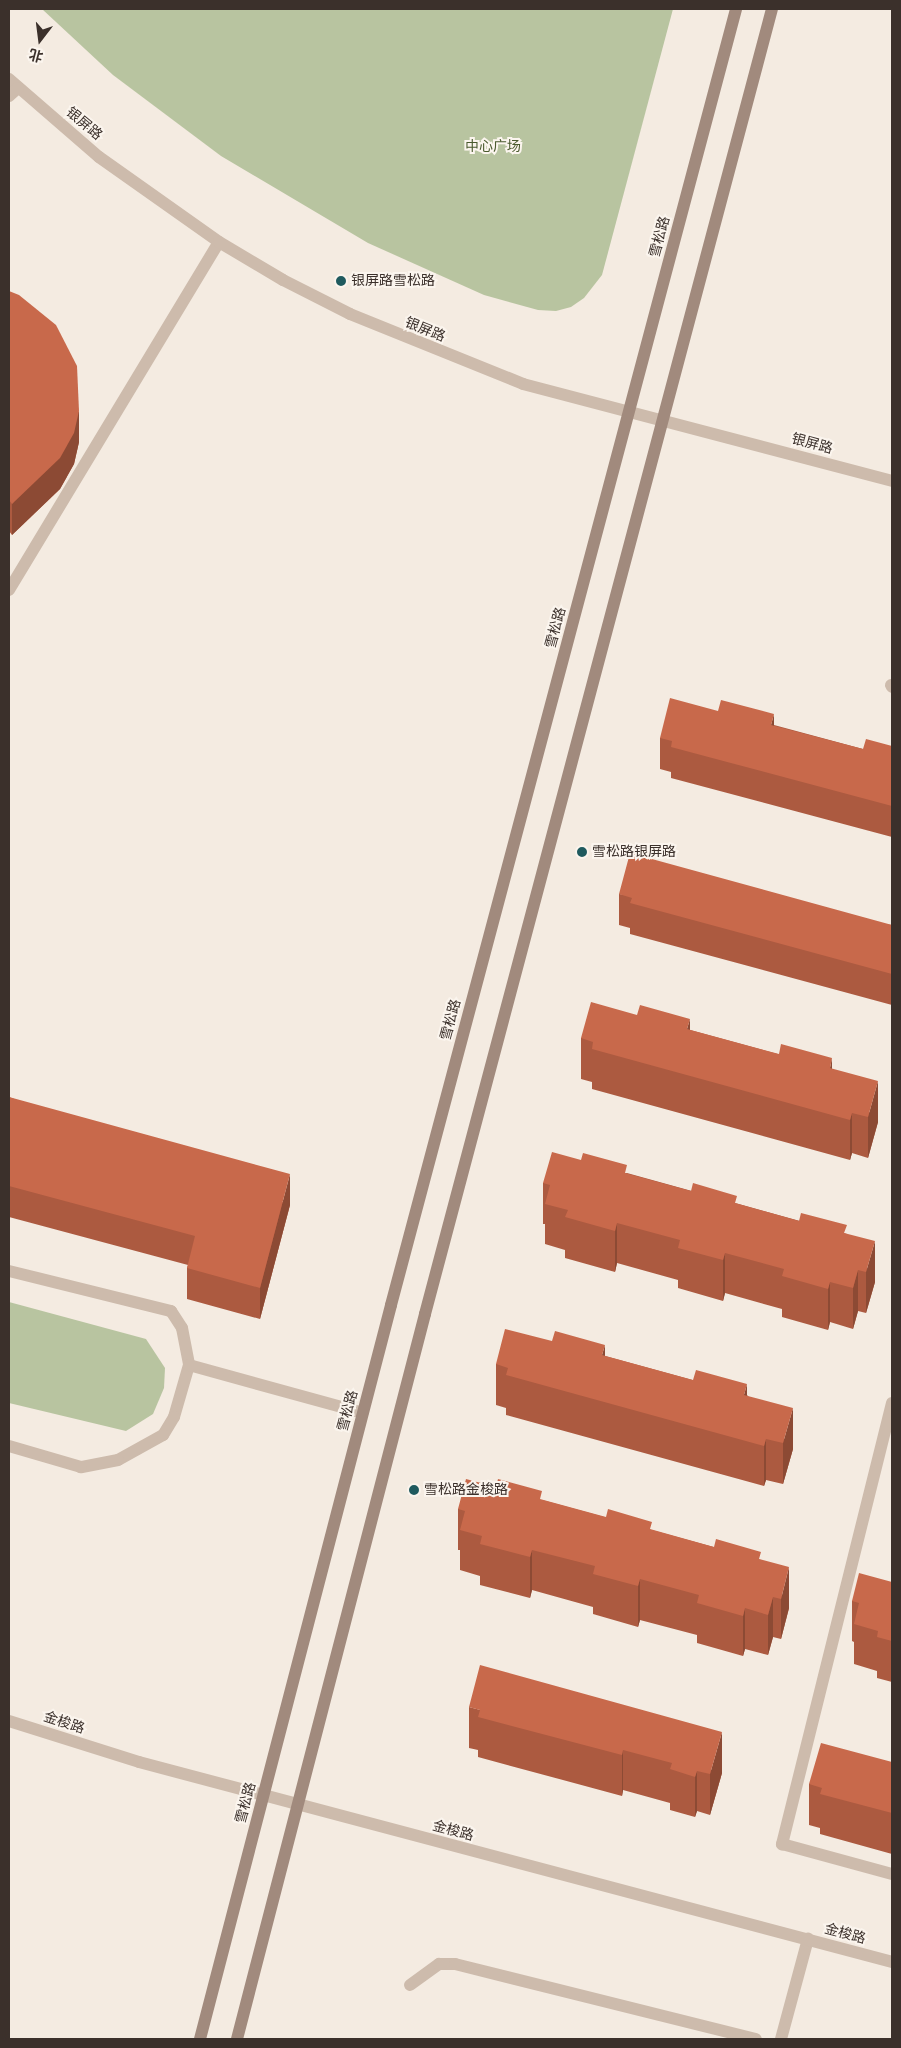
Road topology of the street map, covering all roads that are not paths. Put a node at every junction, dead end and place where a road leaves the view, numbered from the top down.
1 (736, 9) edge
2 (772, 9) edge
3 (9, 78) edge
4 (14, 92) edge
5 (219, 242) junction
6 (629, 412) junction
7 (663, 421) junction
8 (892, 481) edge
9 (13, 574) edge
10 (9, 590) edge
11 (9, 1271) edge
12 (189, 1364) junction
13 (892, 1403) edge
14 (363, 1413) junction
15 (9, 1446) edge
16 (9, 1721) edge
17 (263, 1796) junction
18 (298, 1805) junction
19 (892, 1874) edge
20 (808, 1939) junction
21 (892, 1962) edge
22 (410, 1985) dead end
23 (200, 2039) edge
24 (237, 2039) edge
25 (756, 2039) edge
26 (781, 2039) edge

1 - 6 main road, 雪松路
2 - 7 main road
3 - 4 street, 银屏路
4 - 5 street, 银屏路
5 - 6 street, 银屏路
5 - 9 street
6 - 7 street, 银屏路
6 - 14 main road, 雪松路
7 - 8 street, 银屏路
7 - 18 main road
9 - 10 street
11 - 12 street
12 - 14 street
12 - 15 street
13 - 19 street
14 - 17 main road, 雪松路
16 - 17 street, 金梭路
17 - 18 street, 金梭路
17 - 23 main road, 雪松路
18 - 20 street, 金梭路
18 - 24 main road
20 - 21 street, 金梭路
20 - 26 street
22 - 25 street

